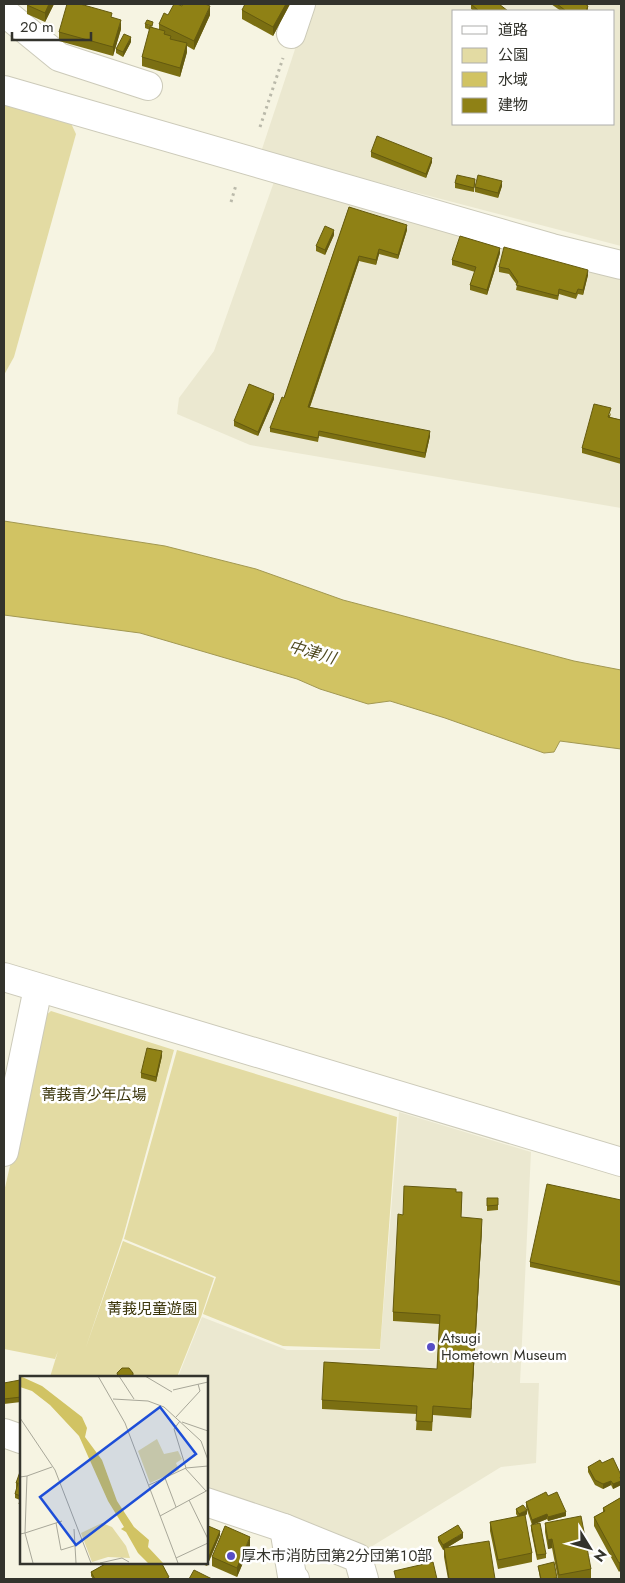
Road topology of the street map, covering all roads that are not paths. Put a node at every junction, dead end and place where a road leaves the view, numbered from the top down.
1 (301, 4) edge
2 (4, 12) edge
3 (292, 34) road end
4 (148, 86) dead end
5 (4, 90) edge
6 (621, 265) edge
7 (4, 977) edge
8 (38, 988) junction
9 (4, 1152) edge
10 (621, 1162) edge
11 (4, 1433) edge
12 (20, 1439) edge
13 (208, 1503) edge
14 (284, 1528) junction
15 (295, 1579) edge
16 (364, 1579) edge

1 - 3 street
2 - 4 street
5 - 6 street
7 - 8 street
8 - 9 street
8 - 10 street
11 - 12 street
13 - 14 street
14 - 15 street
14 - 16 street

